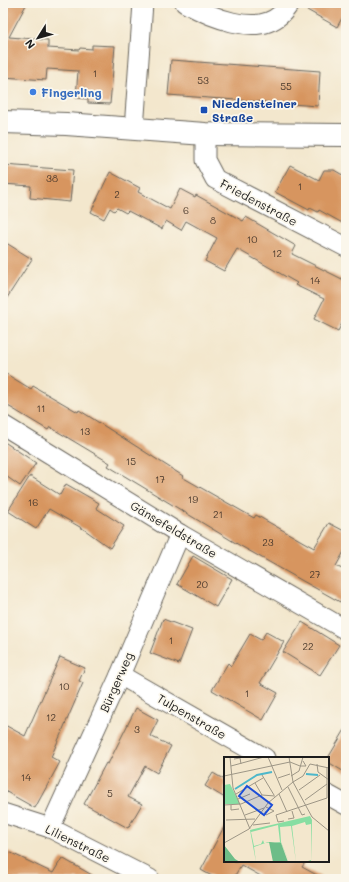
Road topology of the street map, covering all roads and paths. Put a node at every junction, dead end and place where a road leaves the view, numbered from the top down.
1 (143, 3) edge
2 (185, 3) edge
3 (290, 3) edge
4 (3, 122) edge
5 (134, 129) junction
6 (205, 134) junction
7 (346, 135) edge
8 (346, 248) edge
9 (3, 426) edge
10 (180, 534) junction
11 (346, 630) edge
12 (120, 675) junction
13 (263, 757) edge
14 (329, 796) edge
15 (346, 805) edge
16 (3, 813) edge
17 (50, 828) junction
18 (150, 879) edge

1 - 5 street
2 - 3 street
4 - 5 main road
5 - 6 main road
6 - 7 main road
6 - 8 street, Friedenstraße
9 - 10 street, Gänsefeldstraße
10 - 11 street, Gänsefeldstraße
10 - 12 street, Bürgerweg
12 - 13 street, Tulpenstraße
12 - 17 street, Bürgerweg
14 - 15 street
16 - 17 street, Lilienstraße
17 - 18 street, Lilienstraße

